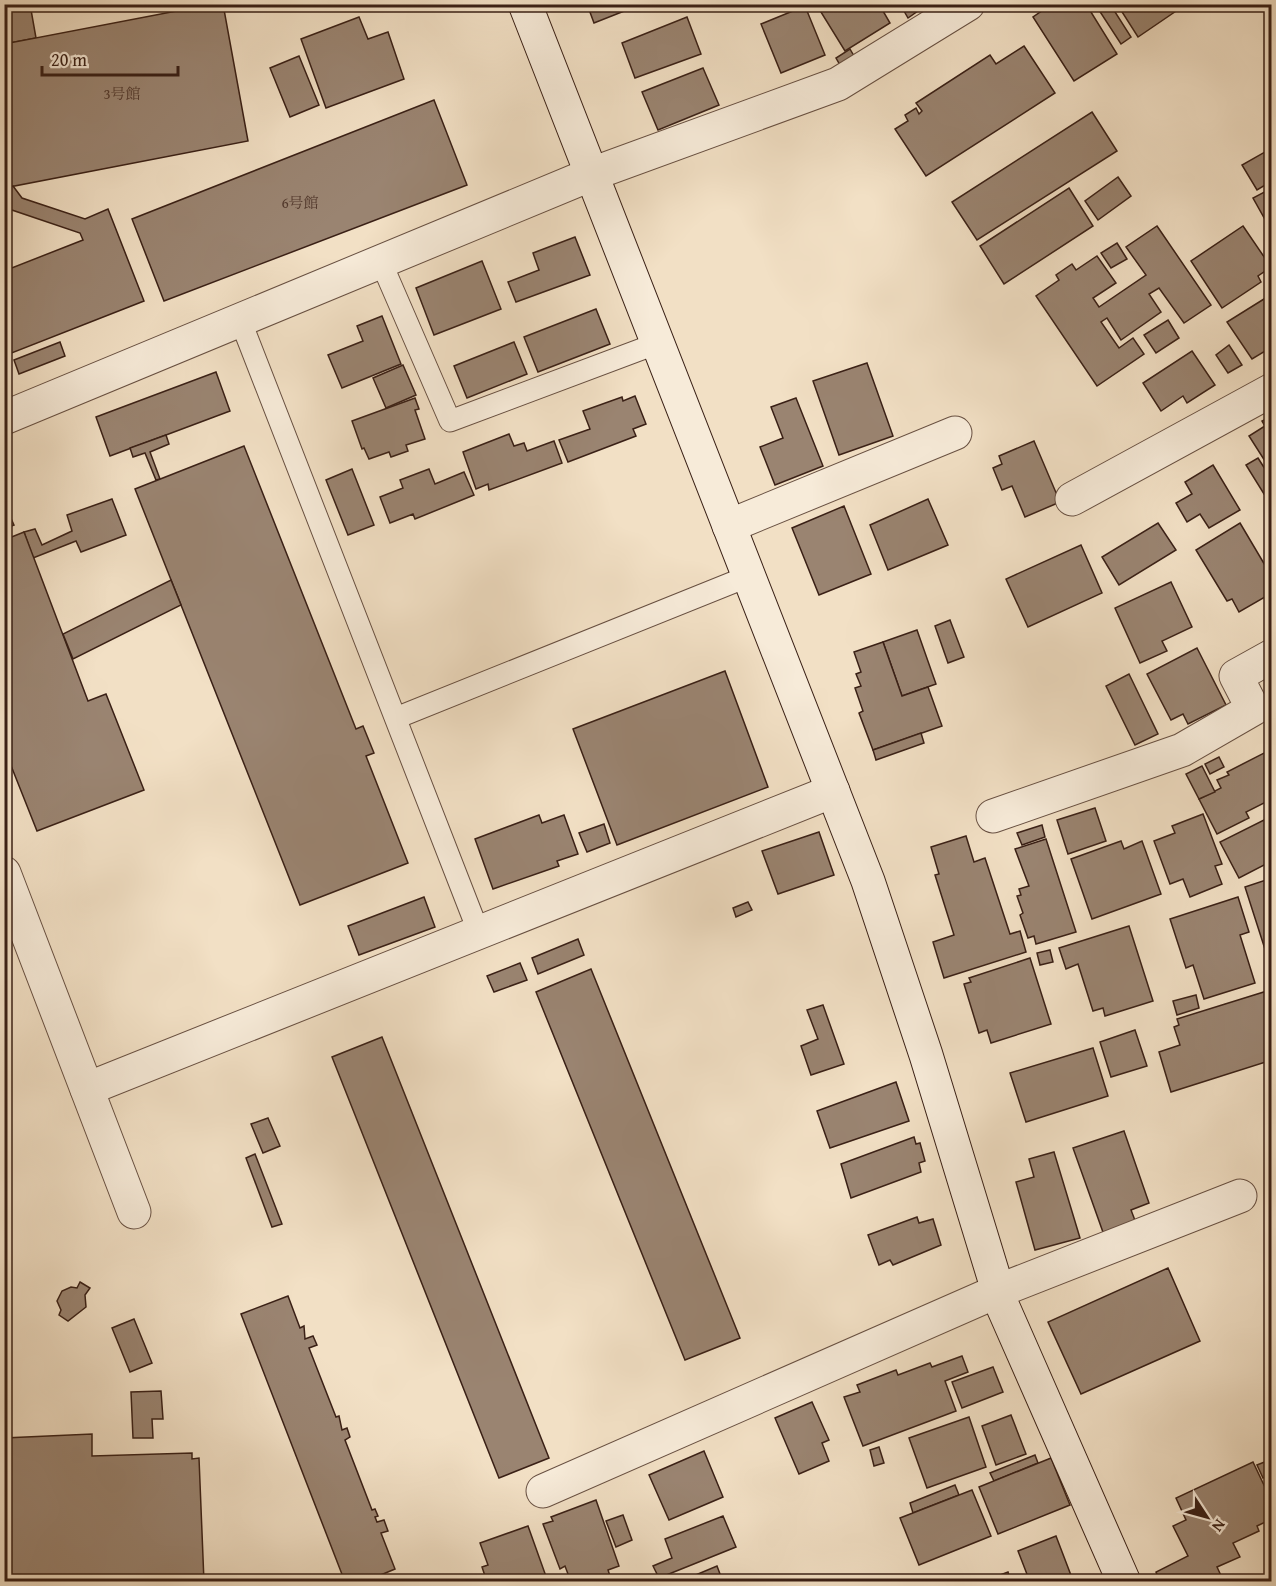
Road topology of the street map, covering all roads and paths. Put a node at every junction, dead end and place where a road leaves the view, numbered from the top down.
1 (525, 4) edge
2 (968, 4) edge
3 (592, 174) junction
4 (381, 262) junction
5 (241, 322) junction
6 (658, 343) junction
7 (1272, 390) edge
8 (4, 418) edge
9 (955, 433) dead end
10 (1072, 500) dead end
11 (729, 526) junction
12 (749, 576) junction
13 (1272, 656) edge
14 (396, 718) junction
15 (833, 791) junction
16 (993, 816) dead end
17 (4, 873) edge
18 (479, 933) junction
19 (87, 1089) junction
20 (1240, 1196) dead end
21 (134, 1212) dead end
22 (998, 1291) junction
23 (543, 1491) dead end
24 (1124, 1581) edge

1 - 3 street
2 - 3 street
3 - 4 street
3 - 6 street
4 - 5 street
4 - 6 lane
5 - 8 street
5 - 14 lane
6 - 11 street
7 - 10 street
9 - 11 street
11 - 12 street
12 - 14 lane
12 - 15 street
13 - 16 street
14 - 18 lane
15 - 18 street
15 - 22 street
17 - 19 street
18 - 19 street
19 - 21 street
20 - 22 street
22 - 23 street
22 - 24 street

